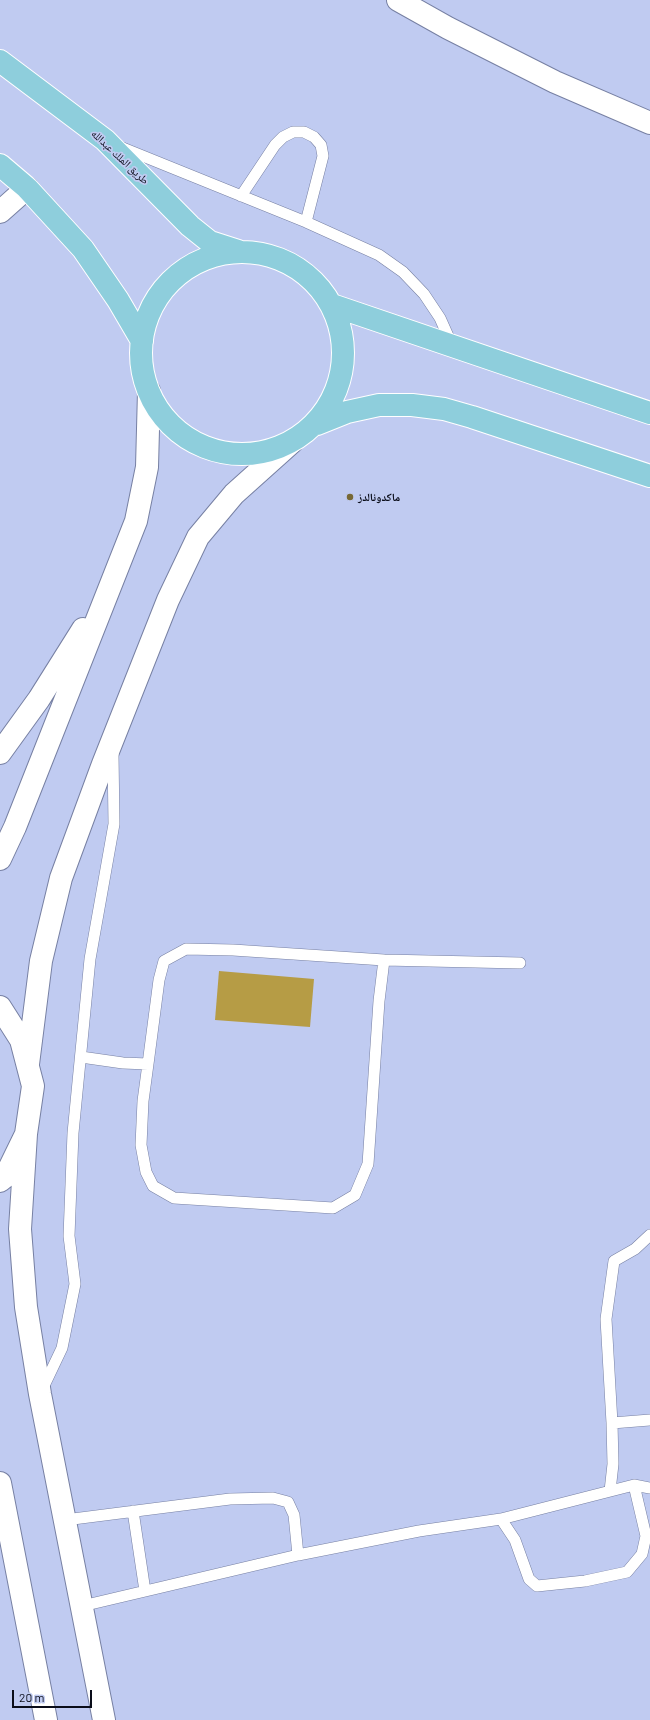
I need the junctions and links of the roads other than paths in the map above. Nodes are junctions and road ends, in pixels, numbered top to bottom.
1 (398, 0) edge
2 (0, 61) edge
3 (650, 123) edge
4 (105, 140) junction
5 (0, 165) edge
6 (26, 188) junction
7 (241, 196) junction
8 (0, 212) edge
9 (306, 222) junction
10 (239, 251) junction
11 (332, 305) junction
12 (142, 341) junction
13 (452, 346) junction
14 (150, 391) junction
15 (650, 412) edge
16 (317, 424) junction
17 (292, 442) junction
18 (650, 476) edge
19 (112, 584) junction
20 (113, 738) junction
21 (0, 753) edge
22 (0, 859) edge
23 (384, 960) junction
24 (520, 963) dead end
25 (0, 1007) edge
26 (81, 1057) junction
27 (28, 1064) junction
28 (148, 1064) junction
29 (26, 1134) junction
30 (0, 1181) edge
31 (650, 1235) edge
32 (40, 1394) junction
33 (650, 1420) edge
34 (612, 1423) junction
35 (0, 1483) edge
36 (634, 1485) junction
37 (650, 1488) edge
38 (610, 1491) junction
39 (133, 1511) junction
40 (501, 1519) junction
41 (65, 1520) junction
42 (298, 1555) junction
43 (0, 1556) edge
44 (145, 1591) junction
45 (82, 1606) junction
46 (35, 1661) junction
47 (46, 1720) edge
48 (104, 1720) edge

1 - 3 street
2 - 4 main road, طريق الملك عبدالله
4 - 7 lane
4 - 10 main road, طريق الملك عبدالله
5 - 6 main road
6 - 8 street
6 - 12 main road
7 - 9 lane
7 - 9 lane
9 - 13 lane
10 - 11 main road
10 - 12 main road
11 - 13 main road
11 - 16 main road
12 - 14 main road
13 - 15 main road
14 - 17 main road
14 - 19 street
16 - 17 main road
16 - 18 main road
17 - 20 street
19 - 21 street
19 - 22 street
20 - 26 lane
20 - 27 street
23 - 24 lane
23 - 28 lane
23 - 28 lane
25 - 27 street
26 - 28 lane
26 - 32 lane
27 - 29 street
29 - 30 street
29 - 32 street
31 - 34 lane
32 - 41 street
33 - 34 lane
34 - 38 lane
35 - 46 street
36 - 37 lane
36 - 38 lane
36 - 40 lane
38 - 40 lane
39 - 41 lane
39 - 42 lane
39 - 44 lane
40 - 42 lane
41 - 45 street
42 - 44 lane
43 - 46 street
44 - 45 lane
45 - 48 street
46 - 47 street

